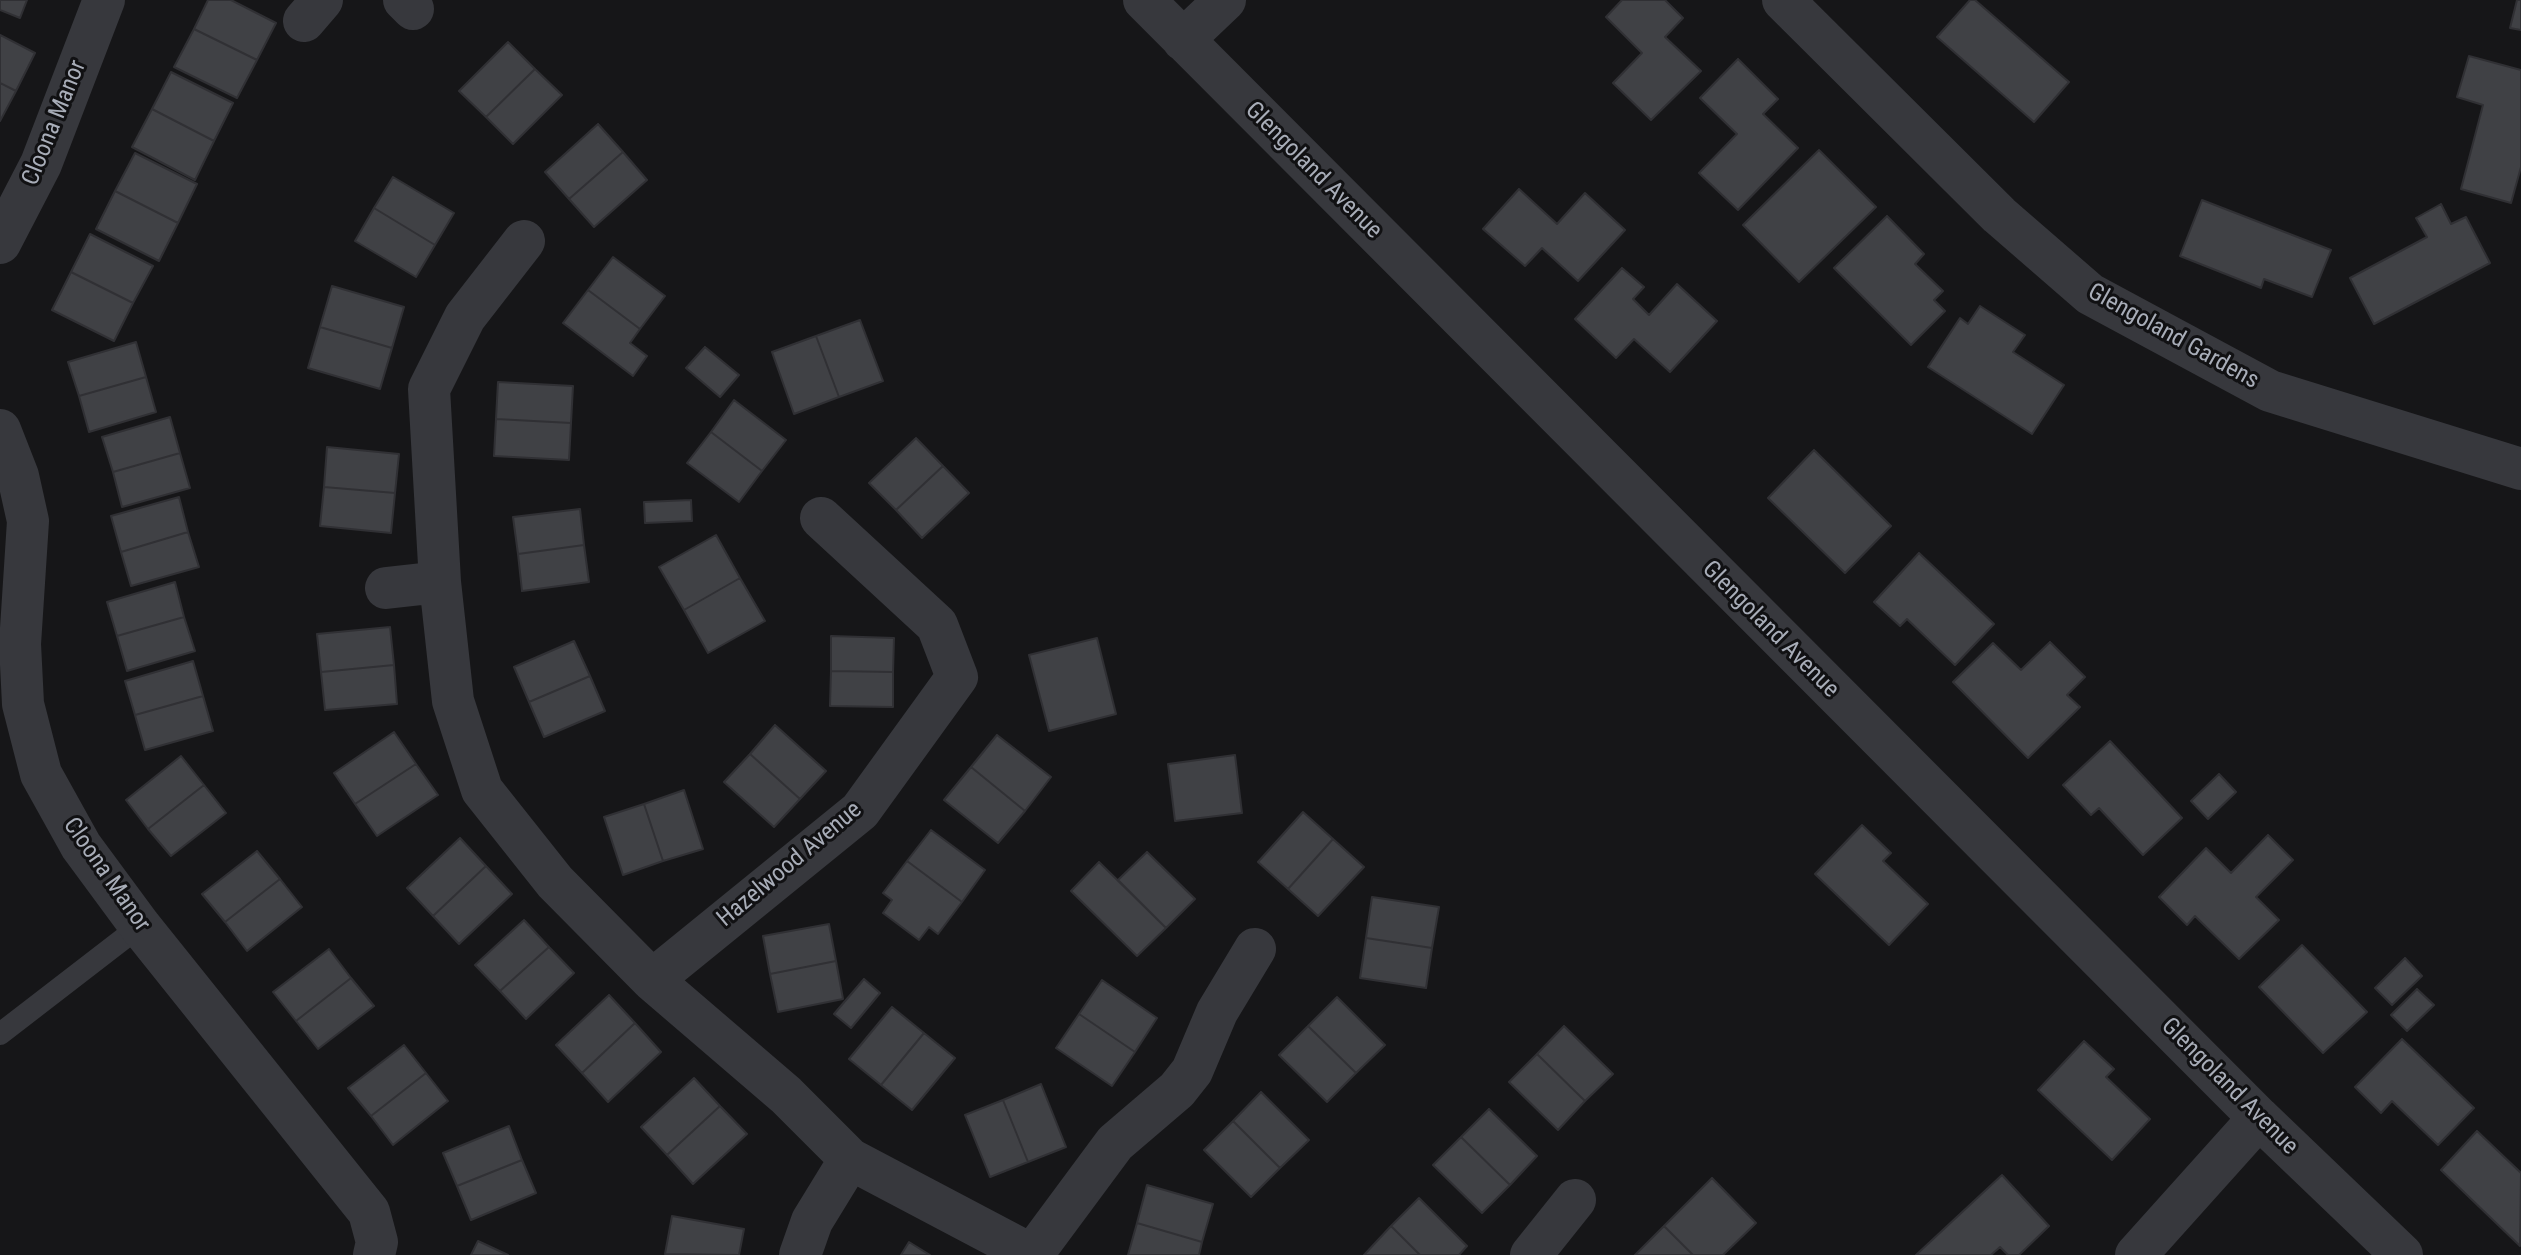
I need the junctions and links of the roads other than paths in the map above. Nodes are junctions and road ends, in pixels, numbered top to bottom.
1 (104, 0) edge
2 (1144, 0) edge
3 (1225, 0) edge
4 (1783, 0) edge
5 (1183, 40) junction
6 (524, 241) dead end
7 (0, 243) edge
8 (0, 430) edge
9 (2521, 469) edge
10 (821, 518) dead end
11 (440, 582) junction
12 (386, 588) dead end
13 (140, 926) junction
14 (1255, 949) dead end
15 (652, 980) junction
16 (0, 1034) edge
17 (2259, 1118) junction
18 (850, 1159) junction
19 (1575, 1200) dead end
20 (374, 1255) edge
21 (800, 1255) edge
22 (1032, 1255) edge
23 (1531, 1255) edge
24 (2136, 1255) edge
25 (2402, 1255) edge

1 - 7 street, Cloona Manor
2 - 5 street, Glengoland Avenue
3 - 5 street
4 - 9 street, Glengoland Gardens
5 - 17 street, Glengoland Avenue
6 - 11 street
8 - 13 street, Cloona Manor
10 - 15 street, Hazelwood Avenue
11 - 12 street
11 - 15 street
13 - 16 lane
13 - 20 street, Cloona Manor
14 - 22 street
15 - 18 street
17 - 24 street
17 - 25 street, Glengoland Avenue
18 - 21 street
18 - 22 street
19 - 23 street

